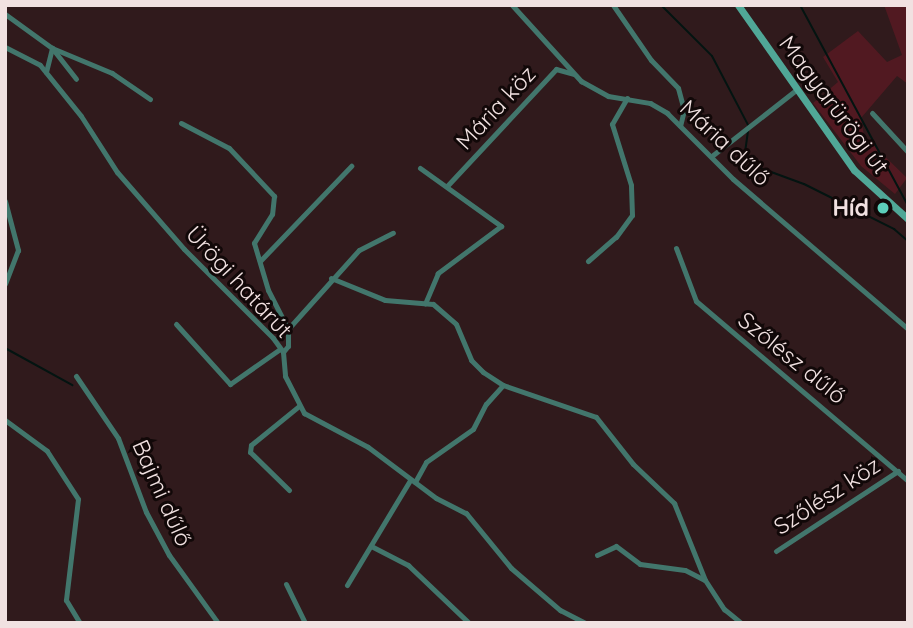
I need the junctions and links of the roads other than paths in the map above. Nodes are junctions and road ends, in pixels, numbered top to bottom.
1 (512, 5) edge
2 (613, 5) edge
3 (738, 5) edge
4 (5, 14) edge
5 (5, 47) edge
6 (52, 48) junction
7 (46, 72) junction
8 (576, 76) junction
9 (76, 79) dead end
10 (796, 90) junction
11 (626, 98) junction
12 (150, 99) dead end
13 (872, 113) dead end
14 (181, 123) dead end
15 (680, 126) junction
16 (908, 152) edge
17 (713, 155) junction
18 (351, 166) dead end
19 (421, 168) dead end
20 (447, 186) junction
21 (5, 201) edge
22 (905, 217) edge
23 (393, 233) dead end
24 (676, 248) dead end
25 (260, 261) junction
26 (588, 261) dead end
27 (331, 278) junction
28 (5, 284) edge
29 (425, 303) junction
30 (176, 324) dead end
31 (288, 329) junction
32 (908, 329) edge
33 (282, 351) junction
34 (76, 376) dead end
35 (503, 385) junction
36 (299, 406) junction
37 (5, 420) edge
38 (898, 471) junction
39 (412, 481) junction
40 (908, 481) edge
41 (289, 490) dead end
42 (371, 546) junction
43 (776, 551) dead end
44 (597, 555) dead end
45 (705, 580) junction
46 (286, 584) dead end
47 (347, 585) dead end
48 (80, 623) edge
49 (218, 623) edge
50 (305, 623) edge
51 (468, 623) edge
52 (586, 623) edge
53 (741, 623) edge

1 - 8 street, Mária dűlő
2 - 15 street
3 - 10 main road, Magyarürögi út
4 - 6 street
5 - 7 street, Ürögi határút
6 - 7 street
6 - 9 street
6 - 12 street
7 - 33 street, Ürögi határút
8 - 11 street, Mária dűlő
8 - 20 street, Mária köz
10 - 17 street
10 - 22 main road, Magyarürögi út
11 - 15 street, Mária dűlő
11 - 26 street
13 - 16 street
14 - 25 street
15 - 17 street, Mária dűlő
17 - 32 street, Mária dűlő
18 - 25 street
19 - 20 street
20 - 29 street
21 - 28 street
23 - 27 street
24 - 38 street, Szőlész dűlő
25 - 31 street
27 - 29 street
27 - 31 street
29 - 35 street
30 - 33 street
31 - 33 street
33 - 36 street, Ürögi határút
34 - 49 street, Bajmi dűlő
35 - 39 street
35 - 45 street
36 - 39 street, Ürögi határút
36 - 41 street
37 - 48 street
38 - 40 street, Szőlész dűlő
38 - 43 street, Szőlész köz
39 - 42 street
39 - 52 street, Ürögi határút
42 - 47 street
42 - 51 street
44 - 45 street
45 - 53 street
46 - 50 street

